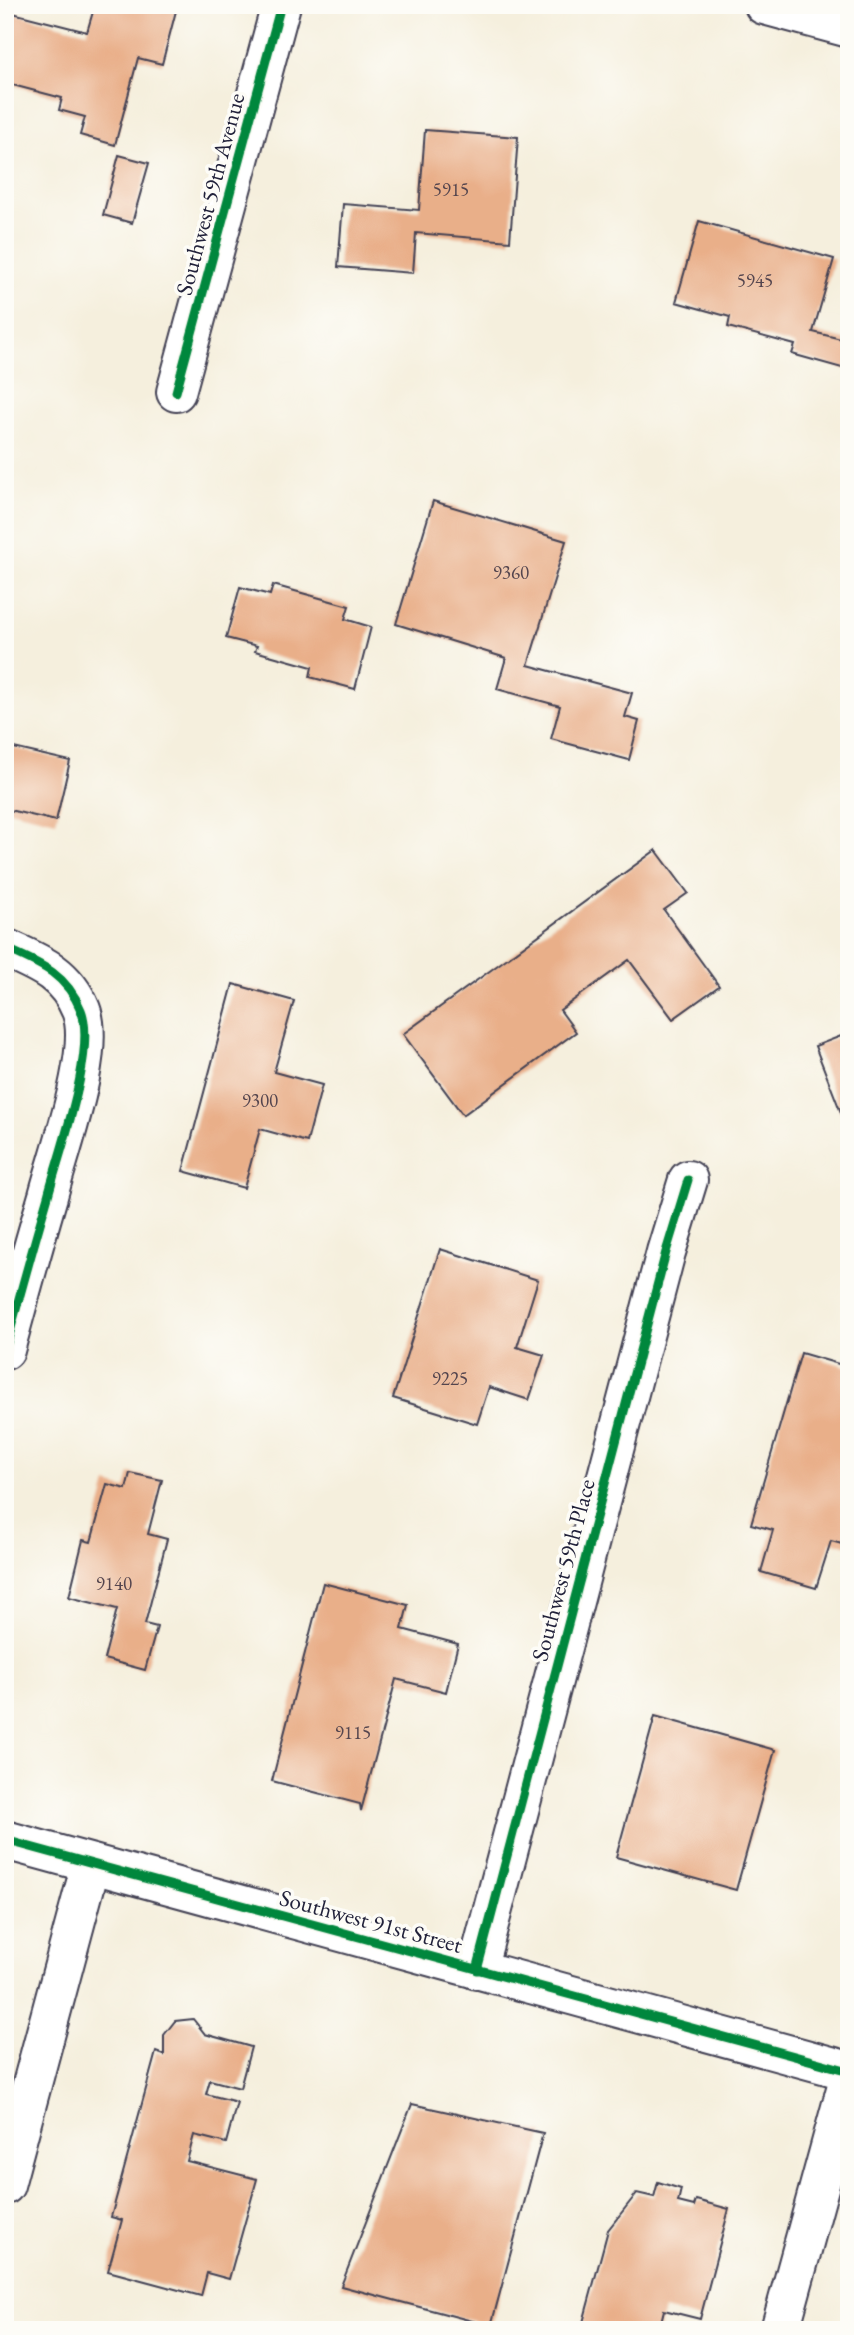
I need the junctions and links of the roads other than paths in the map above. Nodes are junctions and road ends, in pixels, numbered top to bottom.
1 (281, 5) edge
2 (764, 5) edge
3 (849, 28) edge
4 (176, 392) dead end
5 (5, 948) edge
6 (688, 1180) dead end
7 (5, 1350) edge
8 (5, 1840) edge
9 (91, 1864) junction
10 (477, 1970) junction
11 (849, 2071) edge
12 (849, 2078) edge
13 (5, 2185) edge
14 (779, 2330) edge

1 - 4 street, Southwest 59th Avenue
2 - 3 street
5 - 7 street
6 - 10 street, Southwest 59th Place
8 - 9 street, Southwest 91st Street
9 - 10 street, Southwest 91st Street
9 - 13 street
10 - 11 street, Southwest 91st Street
12 - 14 street

